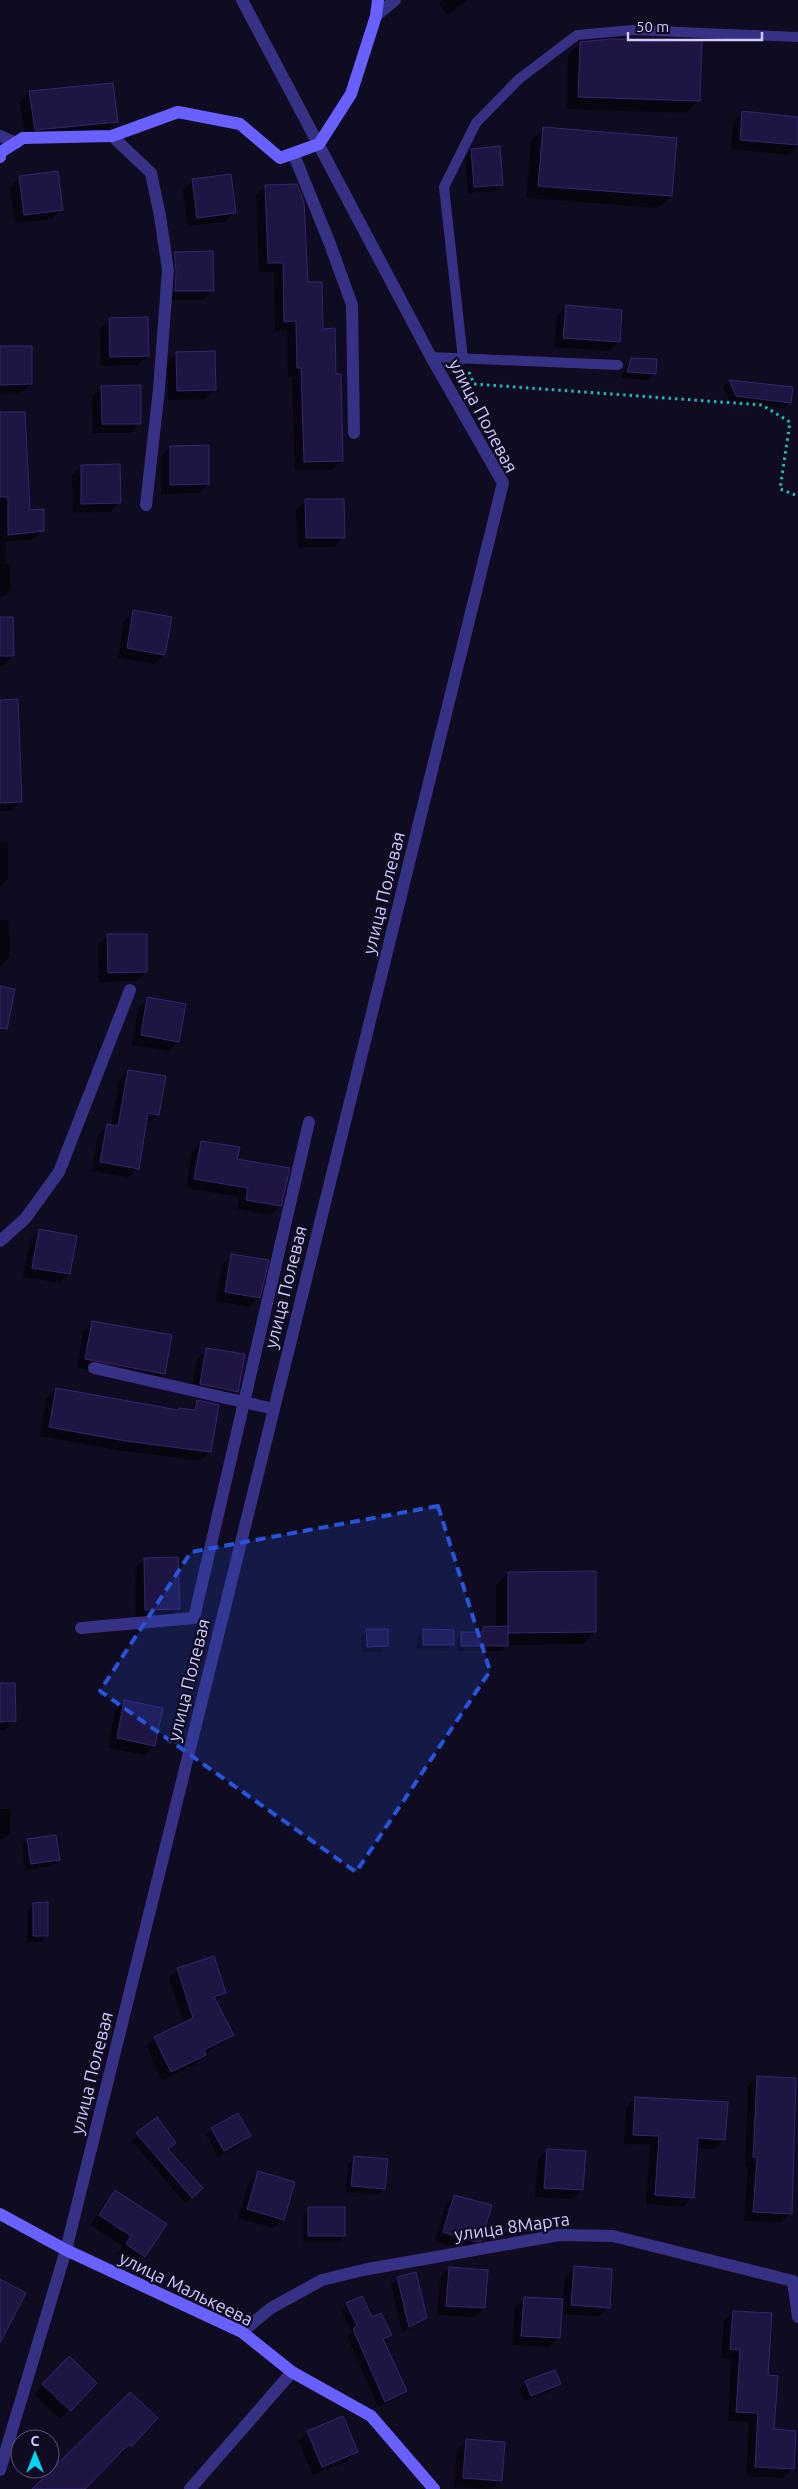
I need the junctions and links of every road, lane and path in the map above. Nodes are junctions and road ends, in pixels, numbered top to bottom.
1 (242, 0) edge
2 (378, 0) edge
3 (394, 0) edge
4 (376, 16) junction
5 (798, 37) edge
6 (0, 136) edge
7 (112, 136) junction
8 (16, 143) junction
9 (319, 144) junction
10 (294, 155) junction
11 (0, 157) edge
12 (431, 357) junction
13 (463, 359) junction
14 (618, 365) dead end
15 (354, 433) dead end
16 (798, 496) edge
17 (146, 505) dead end
18 (130, 990) dead end
19 (309, 1122) dead end
20 (0, 1241) edge
21 (94, 1368) dead end
22 (244, 1403) junction
23 (274, 1410) junction
24 (82, 1628) dead end
25 (0, 2214) edge
26 (66, 2250) junction
27 (795, 2281) edge
28 (798, 2317) edge
29 (242, 2332) junction
30 (292, 2372) junction
31 (0, 2470) edge
32 (190, 2489) edge
33 (434, 2489) edge

1 - 9 street, улица Полевая
2 - 4 street
3 - 4 street
4 - 9 street
5 - 13 lane
6 - 8 street
7 - 8 street
7 - 10 street
7 - 17 street
8 - 11 street
9 - 10 street
9 - 12 street, улица Полевая
10 - 15 street
12 - 13 lane
12 - 23 street, улица Полевая
13 - 14 lane
13 - 16 path
18 - 20 street
19 - 22 street
21 - 22 street
22 - 23 street
22 - 24 street
23 - 26 street, улица Полевая
25 - 26 street, улица Малькеева
26 - 29 street, улица Малькеева
26 - 31 street, улица Полевая
27 - 28 street, улица 8Марта
27 - 29 street, улица 8Марта
29 - 30 street, улица Малькеева
30 - 32 street
30 - 33 street, улица Малькеева

